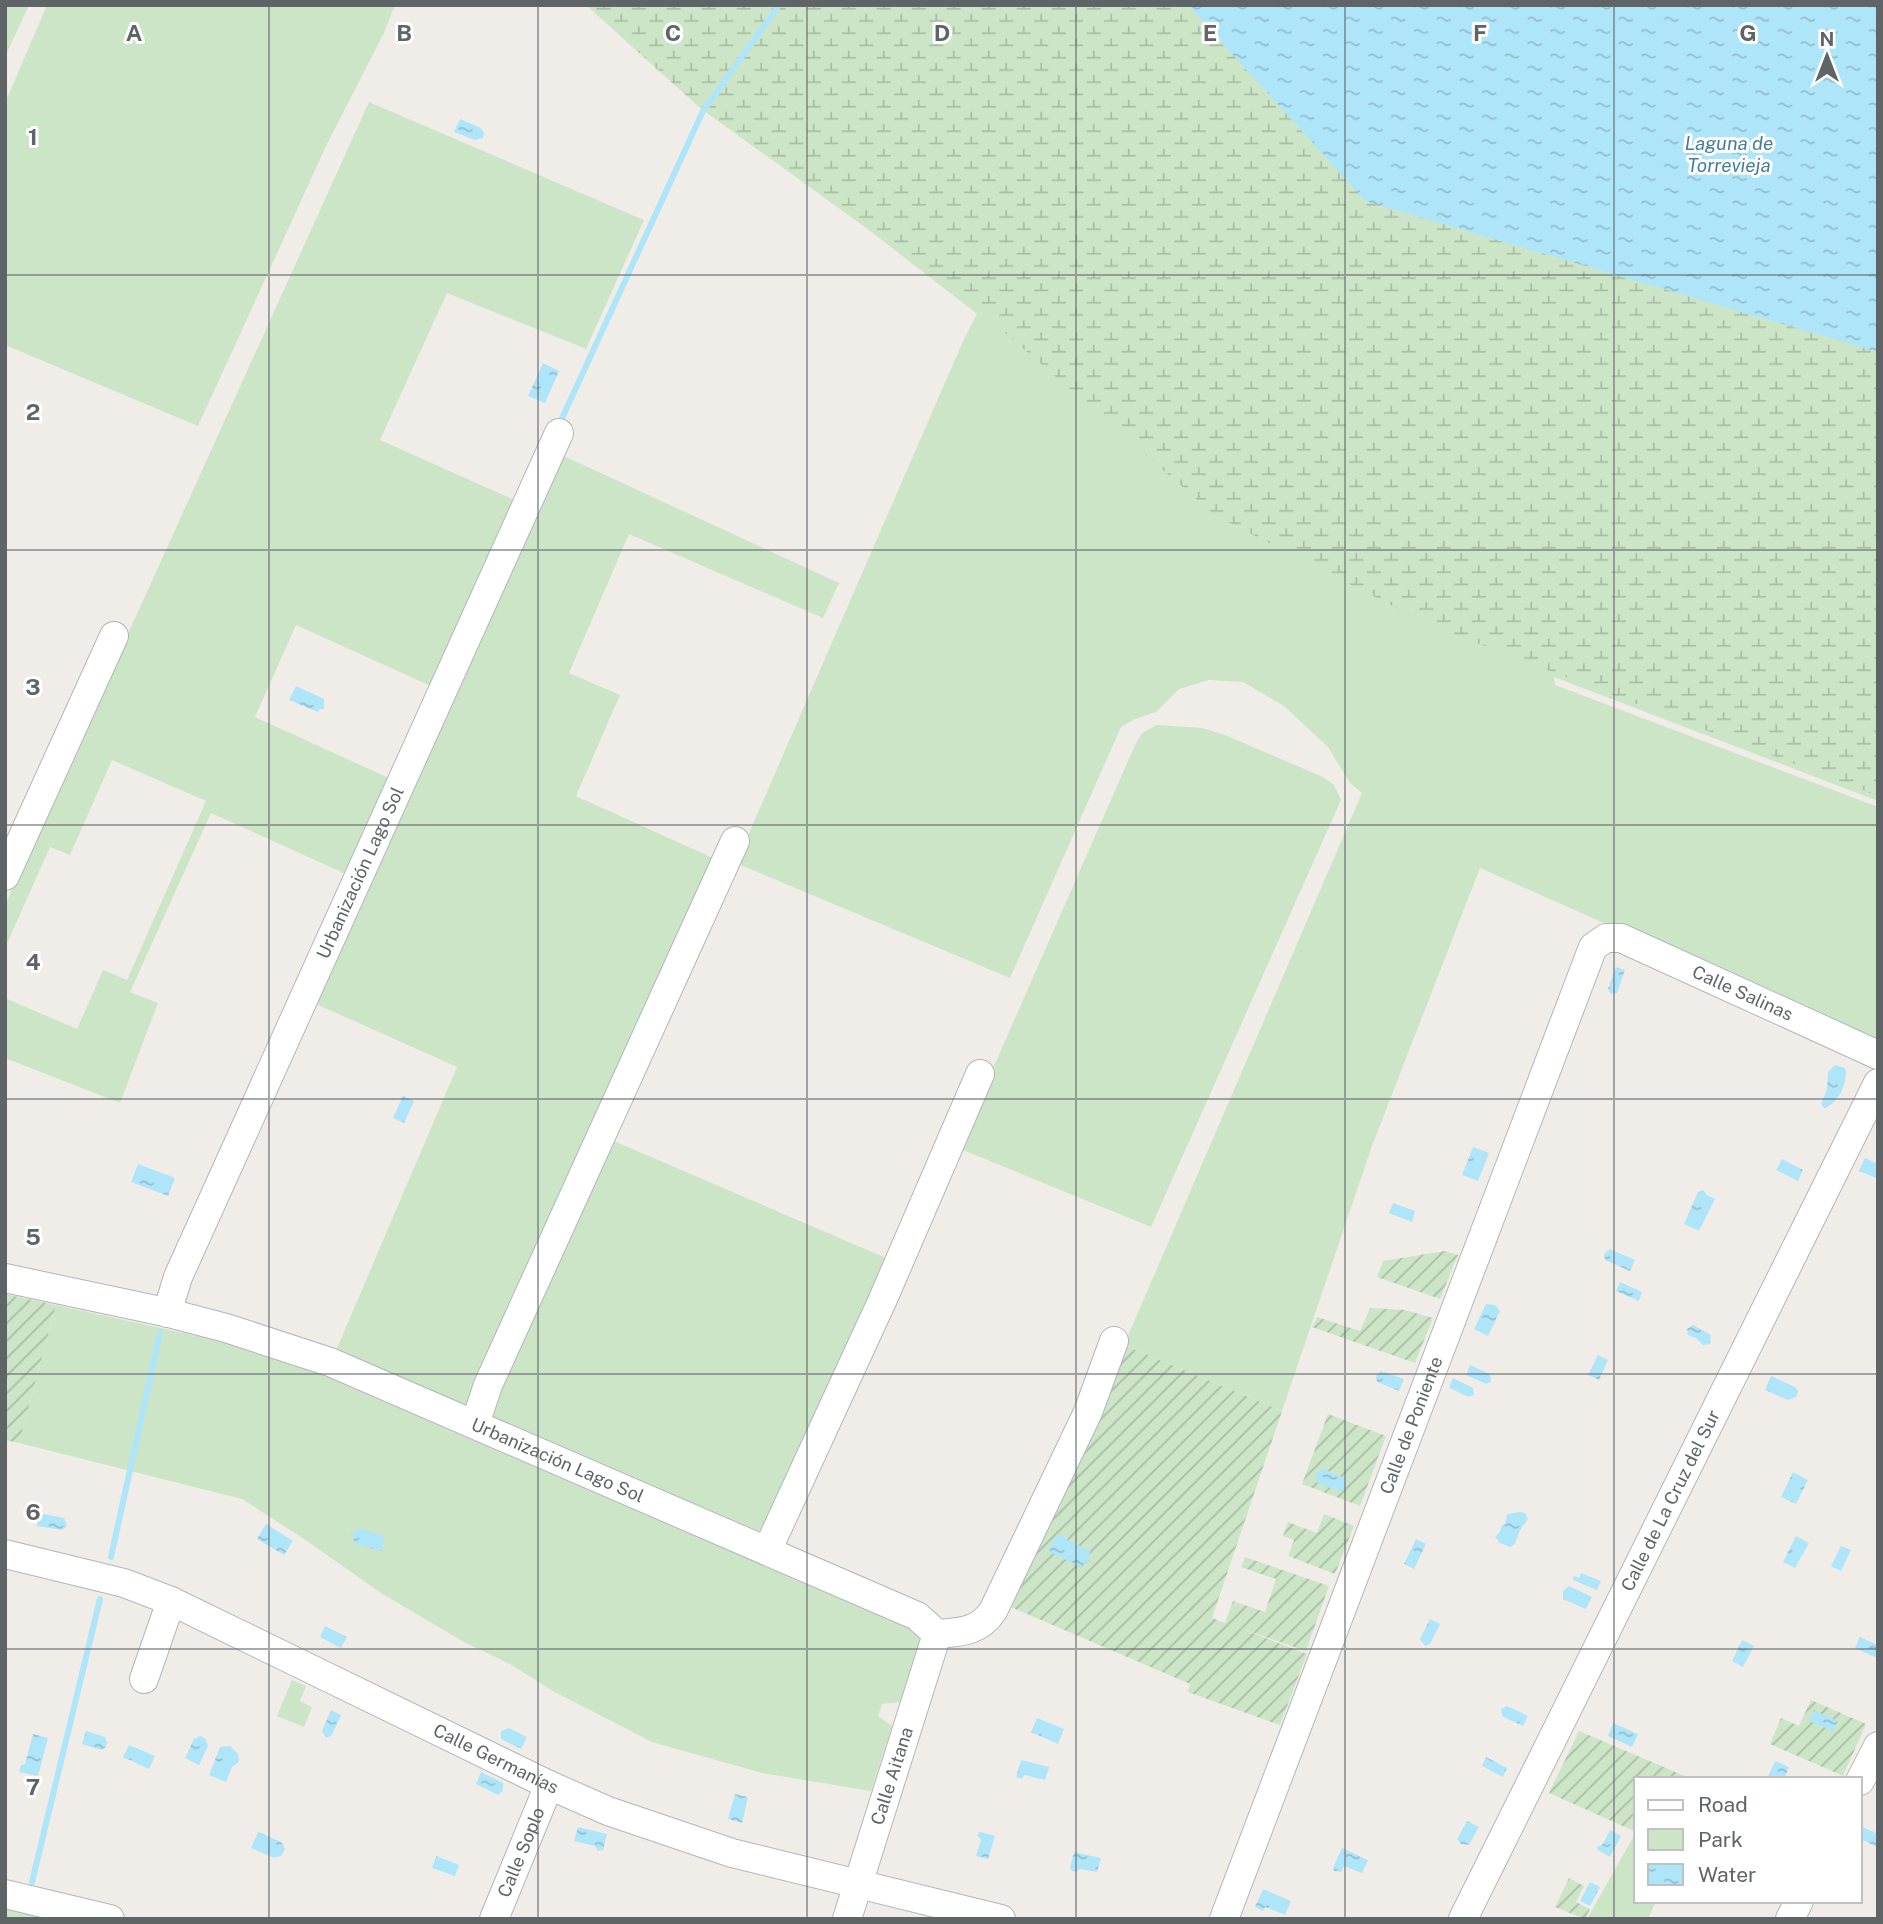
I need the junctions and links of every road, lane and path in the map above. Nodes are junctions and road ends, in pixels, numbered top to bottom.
1 (559, 433) dead end
2 (114, 636) dead end
3 (735, 841) dead end
4 (5, 876) edge
5 (1606, 938) joint
6 (1878, 1055) edge
7 (981, 1074) dead end
8 (1878, 1083) edge
9 (5, 1278) edge
10 (167, 1312) junction
11 (1114, 1341) dead end
12 (475, 1424) junction
13 (767, 1550) junction
14 (5, 1554) edge
15 (171, 1601) junction
16 (937, 1634) junction
17 (144, 1679) dead end
18 (1878, 1746) edge
19 (1862, 1777) edge
20 (548, 1785) junction
21 (858, 1885) junction
22 (5, 1894) edge
23 (1798, 1903) edge
24 (110, 1919) edge
25 (494, 1919) edge
26 (847, 1919) edge
27 (1001, 1919) edge
28 (1224, 1919) edge
29 (1462, 1919) edge
30 (1790, 1919) edge

1 - 10 street, Urbanización Lago Sol
2 - 4 street
3 - 12 street
5 - 6 street, Calle Salinas
5 - 28 street, Calle de Poniente
7 - 13 street
8 - 29 street, Calle de La Cruz del Sur
9 - 10 street, Urbanización Lago Sol
10 - 12 street, Urbanización Lago Sol
11 - 16 street
12 - 13 street, Urbanización Lago Sol
13 - 16 street, Urbanización Lago Sol
14 - 15 street, Calle Germanías
15 - 17 street
15 - 20 street, Calle Germanías
16 - 21 street, Calle Aitana
18 - 19 street
20 - 21 street, Calle Germanías
20 - 25 street, Calle Soplo
21 - 26 street, Calle Aitana
21 - 27 street, Calle Germanías
22 - 24 street
23 - 30 street

